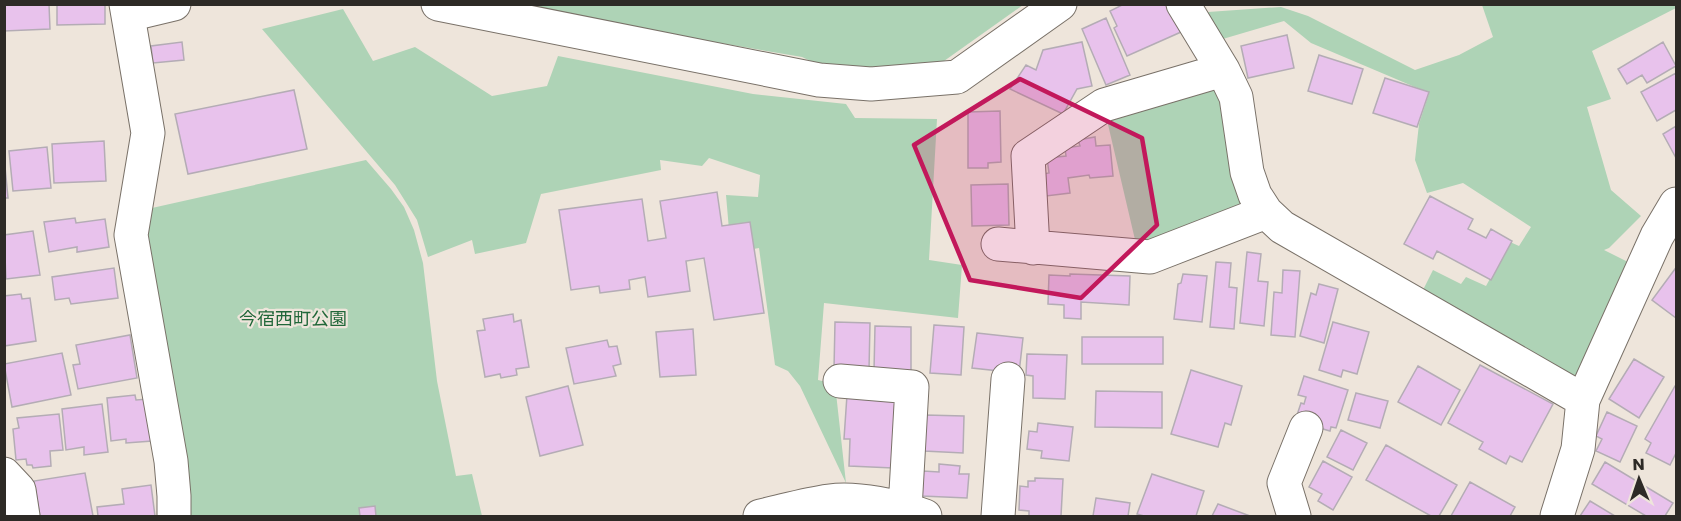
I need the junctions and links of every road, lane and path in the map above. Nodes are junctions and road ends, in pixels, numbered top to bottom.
1 (174, 4) edge
2 (438, 4) edge
3 (1060, 4) edge
4 (1183, 4) edge
5 (127, 10) edge
6 (1223, 70) junction
7 (1677, 204) edge
8 (1266, 212) junction
9 (1667, 243) edge
10 (998, 244) dead end
11 (1033, 248) junction
12 (1008, 379) dead end
13 (840, 381) dead end
14 (1583, 400) junction
15 (1306, 428) dead end
16 (4, 474) edge
17 (856, 509) edge
18 (916, 513) edge
19 (23, 516) edge
20 (174, 516) edge
21 (760, 516) edge
22 (998, 516) edge
23 (1294, 516) edge
24 (1557, 516) edge

1 - 5 street
2 - 3 street
4 - 6 street
5 - 20 street
6 - 8 street
6 - 11 street
7 - 9 street
8 - 11 street
8 - 14 street
9 - 14 street
10 - 11 street
12 - 22 street
13 - 18 street
14 - 24 street
15 - 23 street
16 - 19 street
17 - 18 street
17 - 21 street

